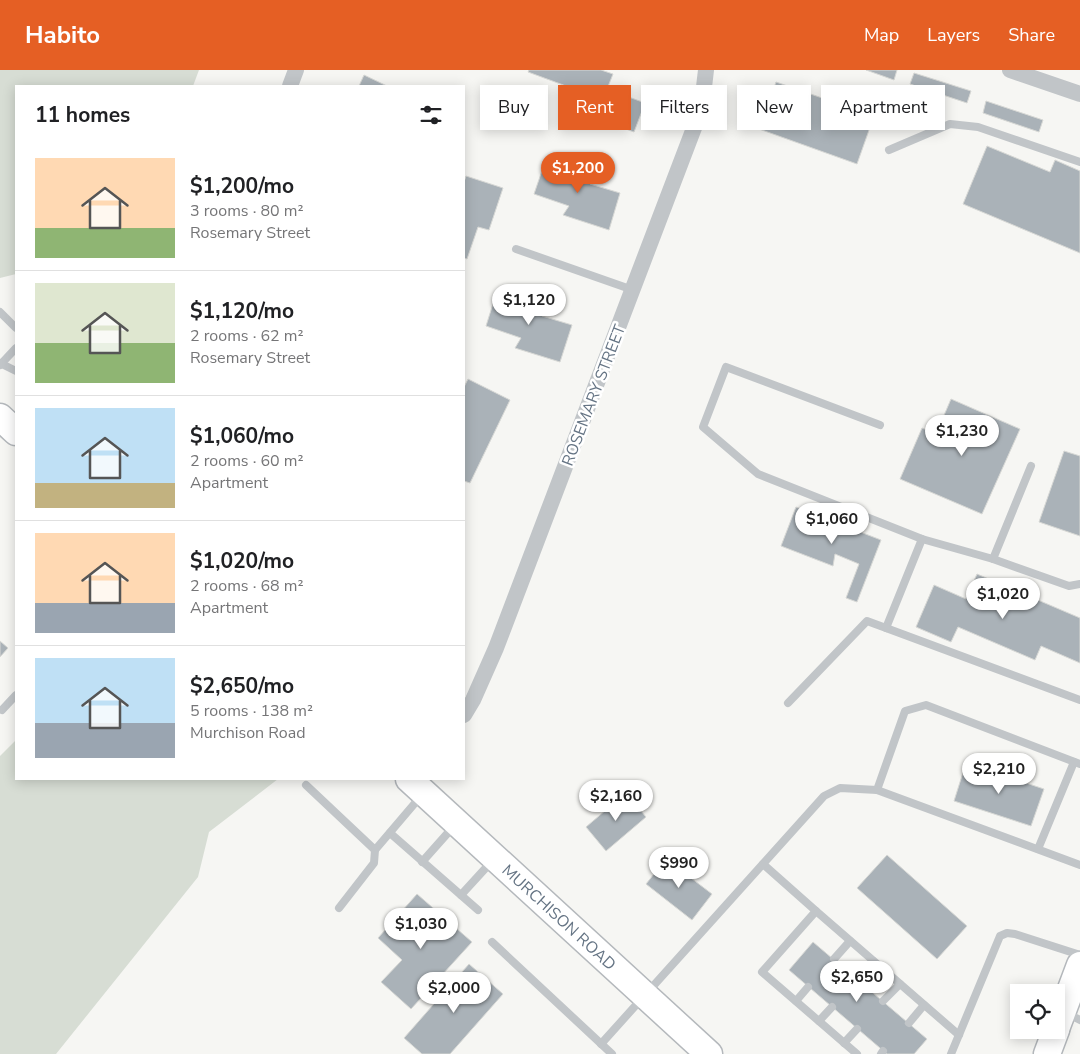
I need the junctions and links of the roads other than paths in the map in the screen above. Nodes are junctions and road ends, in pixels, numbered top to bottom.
1 (296, 70) edge
2 (706, 70) edge
3 (1010, 70) edge
4 (290, 85) edge
5 (1080, 94) edge
6 (889, 150) dead end
7 (1080, 162) edge
8 (516, 249) dead end
9 (633, 290) junction
10 (0, 312) edge
11 (15, 327) edge
12 (15, 349) edge
13 (0, 364) edge
14 (15, 370) edge
15 (0, 417) edge
16 (880, 425) dead end
17 (15, 431) edge
18 (1031, 466) dead end
19 (922, 539) junction
20 (993, 559) junction
21 (1080, 584) edge
22 (886, 628) junction
23 (15, 697) edge
24 (1080, 700) edge
25 (788, 702) dead end
26 (2, 710) dead end
27 (465, 713) edge
28 (1077, 763) edge
29 (415, 783) edge
30 (306, 785) dead end
31 (877, 790) junction
32 (457, 822) junction
33 (390, 833) junction
34 (1038, 849) junction
35 (375, 850) junction
36 (495, 857) junction
37 (422, 862) junction
38 (763, 864) junction
39 (1080, 865) edge
40 (461, 895) junction
41 (339, 908) dead end
42 (478, 910) dead end
43 (816, 912) junction
44 (850, 941) junction
45 (492, 942) dead end
46 (1080, 955) edge
47 (834, 959) dead end
48 (873, 961) junction
49 (1080, 964) edge
50 (857, 978) dead end
51 (900, 984) junction
52 (808, 987) dead end
53 (645, 995) junction
54 (796, 1001) junction
55 (884, 1001) dead end
56 (924, 1005) junction
57 (832, 1007) dead end
58 (1065, 1019) edge
59 (819, 1021) junction
60 (909, 1023) dead end
61 (858, 1029) dead end
62 (959, 1035) junction
63 (1055, 1039) edge
64 (844, 1043) junction
65 (601, 1044) junction
66 (612, 1054) edge
67 (709, 1054) edge
68 (857, 1054) edge
69 (951, 1054) edge
70 (1047, 1054) edge

1 - 4 street
2 - 9 street, ROSEMARY STREET
3 - 5 street
6 - 7 lane
8 - 9 lane
9 - 27 street, ROSEMARY STREET
10 - 11 lane
12 - 13 lane
13 - 14 lane
15 - 17 main road
16 - 19 lane
18 - 20 lane
19 - 20 lane
19 - 22 lane
20 - 21 lane
22 - 24 lane
22 - 25 lane
23 - 26 lane
28 - 31 lane
28 - 34 lane
29 - 32 main road, MURCHISON ROAD
29 - 33 lane
30 - 35 lane
31 - 34 lane
31 - 38 lane
32 - 36 main road, MURCHISON ROAD
32 - 37 lane
33 - 35 lane
33 - 37 lane
34 - 39 lane
35 - 41 lane
36 - 40 lane
36 - 53 main road, MURCHISON ROAD
37 - 40 lane
38 - 43 lane
38 - 53 lane
40 - 42 lane
43 - 44 lane
43 - 54 lane
44 - 47 lane
44 - 48 lane
45 - 65 lane
46 - 62 lane
48 - 50 lane
48 - 51 lane
49 - 58 main road
51 - 55 lane
51 - 56 lane
52 - 54 lane
53 - 65 lane
53 - 67 main road, MURCHISON ROAD
54 - 59 lane
56 - 60 lane
56 - 62 lane
57 - 59 lane
59 - 64 lane
61 - 64 lane
62 - 69 lane
63 - 70 main road
64 - 68 lane
65 - 66 lane

